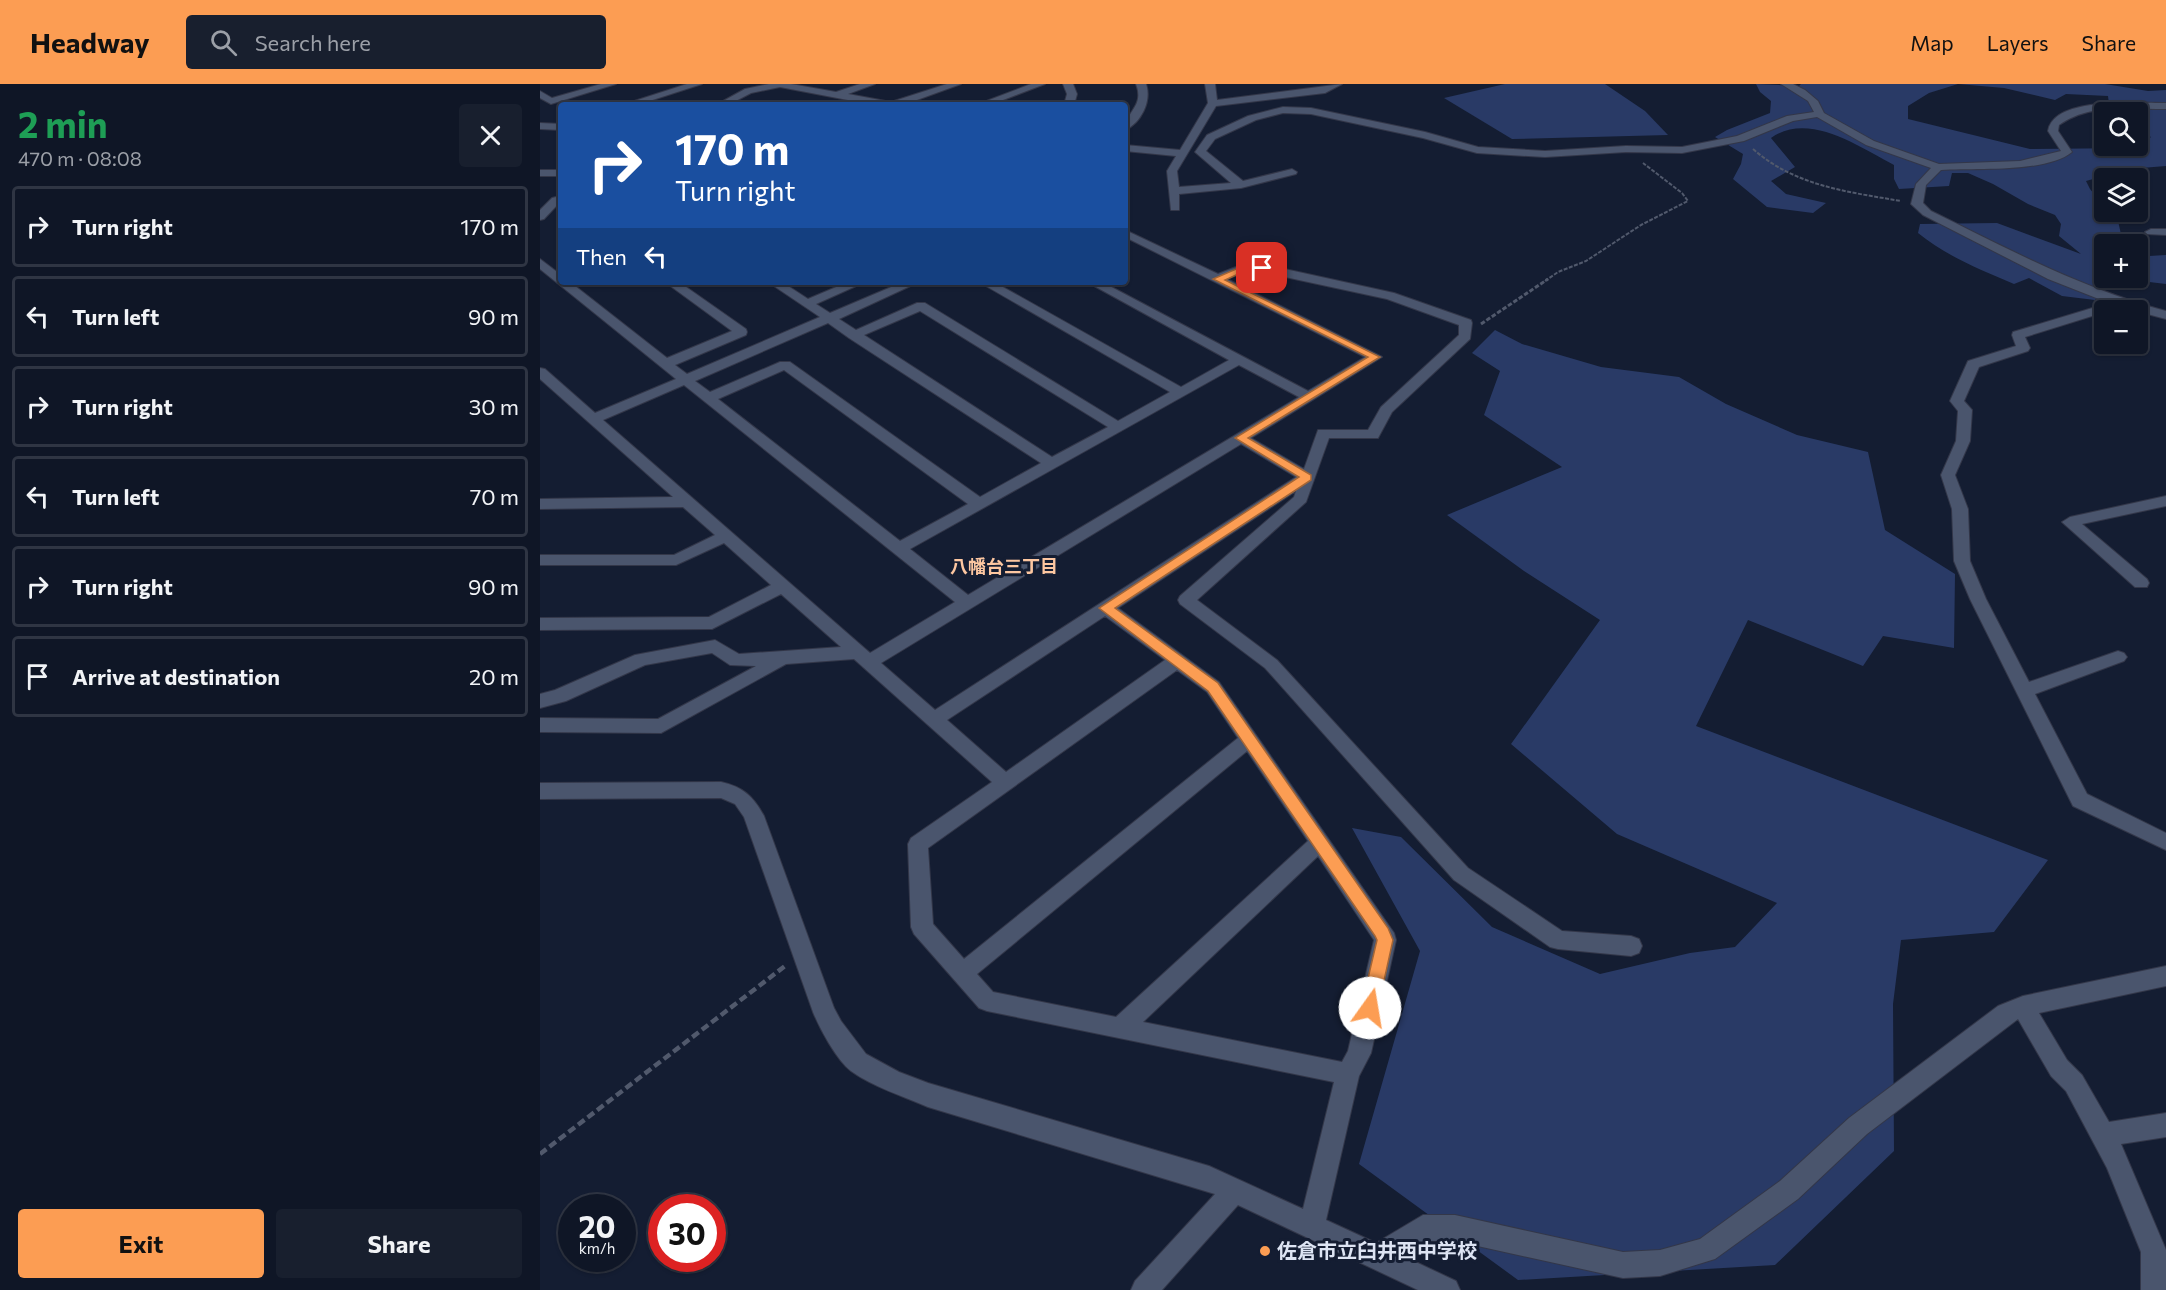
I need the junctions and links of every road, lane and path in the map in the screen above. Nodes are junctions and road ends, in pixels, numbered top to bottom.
1 (610, 84) edge
2 (697, 84) edge
3 (782, 84) edge
4 (870, 84) edge
5 (956, 84) edge
6 (1040, 84) edge
7 (1068, 84) edge
8 (1142, 84) edge
9 (1210, 84) edge
10 (1277, 84) edge
11 (1338, 84) edge
12 (1786, 84) edge
13 (540, 94) edge
14 (837, 95) junction
15 (1285, 95) junction
16 (637, 102) edge
17 (727, 102) edge
18 (876, 102) edge
19 (901, 102) edge
20 (989, 102) edge
21 (1070, 102) edge
22 (1213, 103) junction
23 (2166, 105) edge
24 (1819, 114) junction
25 (1128, 123) edge
26 (540, 126) edge
27 (558, 126) edge
28 (1740, 139) junction
29 (1128, 148) edge
30 (1666, 150) junction
31 (1182, 153) junction
32 (1938, 167) junction
33 (540, 172) edge
34 (558, 172) edge
35 (1292, 172) dead end
36 (1241, 185) junction
37 (1175, 191) junction
38 (540, 200) edge
39 (558, 200) edge
40 (558, 201) edge
41 (1917, 204) junction
42 (1175, 208) dead end
43 (540, 217) edge
44 (2151, 232) dead end
45 (2166, 232) edge
46 (1128, 234) edge
47 (540, 263) edge
48 (554, 278) edge
49 (1217, 279) junction
50 (563, 285) edge
51 (675, 285) edge
52 (778, 285) edge
53 (852, 285) edge
54 (906, 285) edge
55 (990, 285) edge
56 (1099, 285) edge
57 (2113, 300) edge
58 (806, 304) junction
59 (2148, 310) edge
60 (2094, 311) edge
61 (2166, 315) edge
62 (828, 319) junction
63 (1466, 323) junction
64 (854, 335) junction
65 (1239, 360) junction
66 (665, 364) junction
67 (540, 372) edge
68 (686, 380) junction
69 (1180, 392) junction
70 (1309, 397) junction
71 (709, 398) junction
72 (594, 419) junction
73 (1118, 427) junction
74 (1240, 438) junction
75 (1052, 464) junction
76 (1306, 477) junction
77 (2166, 501) edge
78 (688, 502) junction
79 (540, 504) edge
80 (979, 504) junction
81 (727, 536) junction
82 (898, 549) junction
83 (540, 560) edge
84 (2141, 583) dead end
85 (783, 586) junction
86 (967, 603) junction
87 (1106, 608) junction
88 (540, 624) edge
89 (864, 657) junction
90 (2118, 657) dead end
91 (785, 658) junction
92 (1178, 660) junction
93 (2025, 691) junction
94 (540, 701) edge
95 (934, 719) junction
96 (540, 725) edge
97 (1249, 739) junction
98 (1005, 782) junction
99 (540, 791) edge
100 (1320, 842) junction
101 (2166, 842) edge
102 (1631, 946) dead end
103 (803, 952) junction
104 (962, 973) junction
105 (2166, 976) edge
106 (2024, 1006) junction
107 (1120, 1028) junction
108 (1348, 1074) junction
109 (2166, 1125) edge
110 (2104, 1135) junction
111 (540, 1154) edge
112 (1235, 1190) junction
113 (1312, 1227) junction
114 (1378, 1257) junction
115 (1144, 1290) edge
116 (1447, 1290) edge
117 (2154, 1290) edge

1 - 13 street
2 - 16 street
3 - 14 street
3 - 17 street
4 - 14 street
5 - 19 street
6 - 20 street
7 - 21 street
8 - 25 street
9 - 22 street
10 - 15 street
11 - 15 street
12 - 24 street
14 - 18 street
15 - 22 street
22 - 31 street
23 - 32 street
24 - 28 street
24 - 32 street
26 - 27 street
28 - 30 street
28 - 41 path
29 - 31 street
30 - 36 street
30 - 63 path
31 - 37 street
32 - 41 street
33 - 34 street
35 - 36 street
36 - 37 street
37 - 42 street
38 - 39 street
40 - 43 street
41 - 57 street
44 - 45 street
46 - 49 street
47 - 48 street
49 - 63 street
49 - 70 street
50 - 66 street
51 - 66 street
52 - 58 street
53 - 58 street
54 - 62 street
55 - 69 street
56 - 65 street
58 - 62 street
59 - 61 street
60 - 93 street
62 - 64 street
62 - 68 street
63 - 76 street
64 - 73 street
64 - 75 street
65 - 69 street
65 - 70 street
66 - 68 street
67 - 72 street
68 - 71 street
68 - 72 street
69 - 73 street
70 - 74 street
71 - 80 street
71 - 82 street
72 - 78 street
73 - 75 street
74 - 76 street
74 - 86 street
75 - 80 street
76 - 87 street
76 - 102 street
77 - 84 street
78 - 79 street
78 - 81 street
80 - 82 street
81 - 83 street
81 - 85 street
82 - 86 street
85 - 88 street
85 - 89 street
86 - 89 street
87 - 92 street
87 - 95 street
89 - 91 street
89 - 95 street
90 - 93 street
91 - 94 street
91 - 96 street
92 - 97 street
92 - 98 street
93 - 101 street
95 - 98 street
97 - 100 street
97 - 104 street
98 - 104 street
99 - 103 street
100 - 107 street
100 - 108 street
103 - 111 path
103 - 112 street
104 - 107 street
105 - 106 street
106 - 110 street
106 - 114 street
107 - 108 street
108 - 113 street
109 - 110 street
110 - 117 street
112 - 113 street
112 - 115 street
113 - 114 street
114 - 116 street

